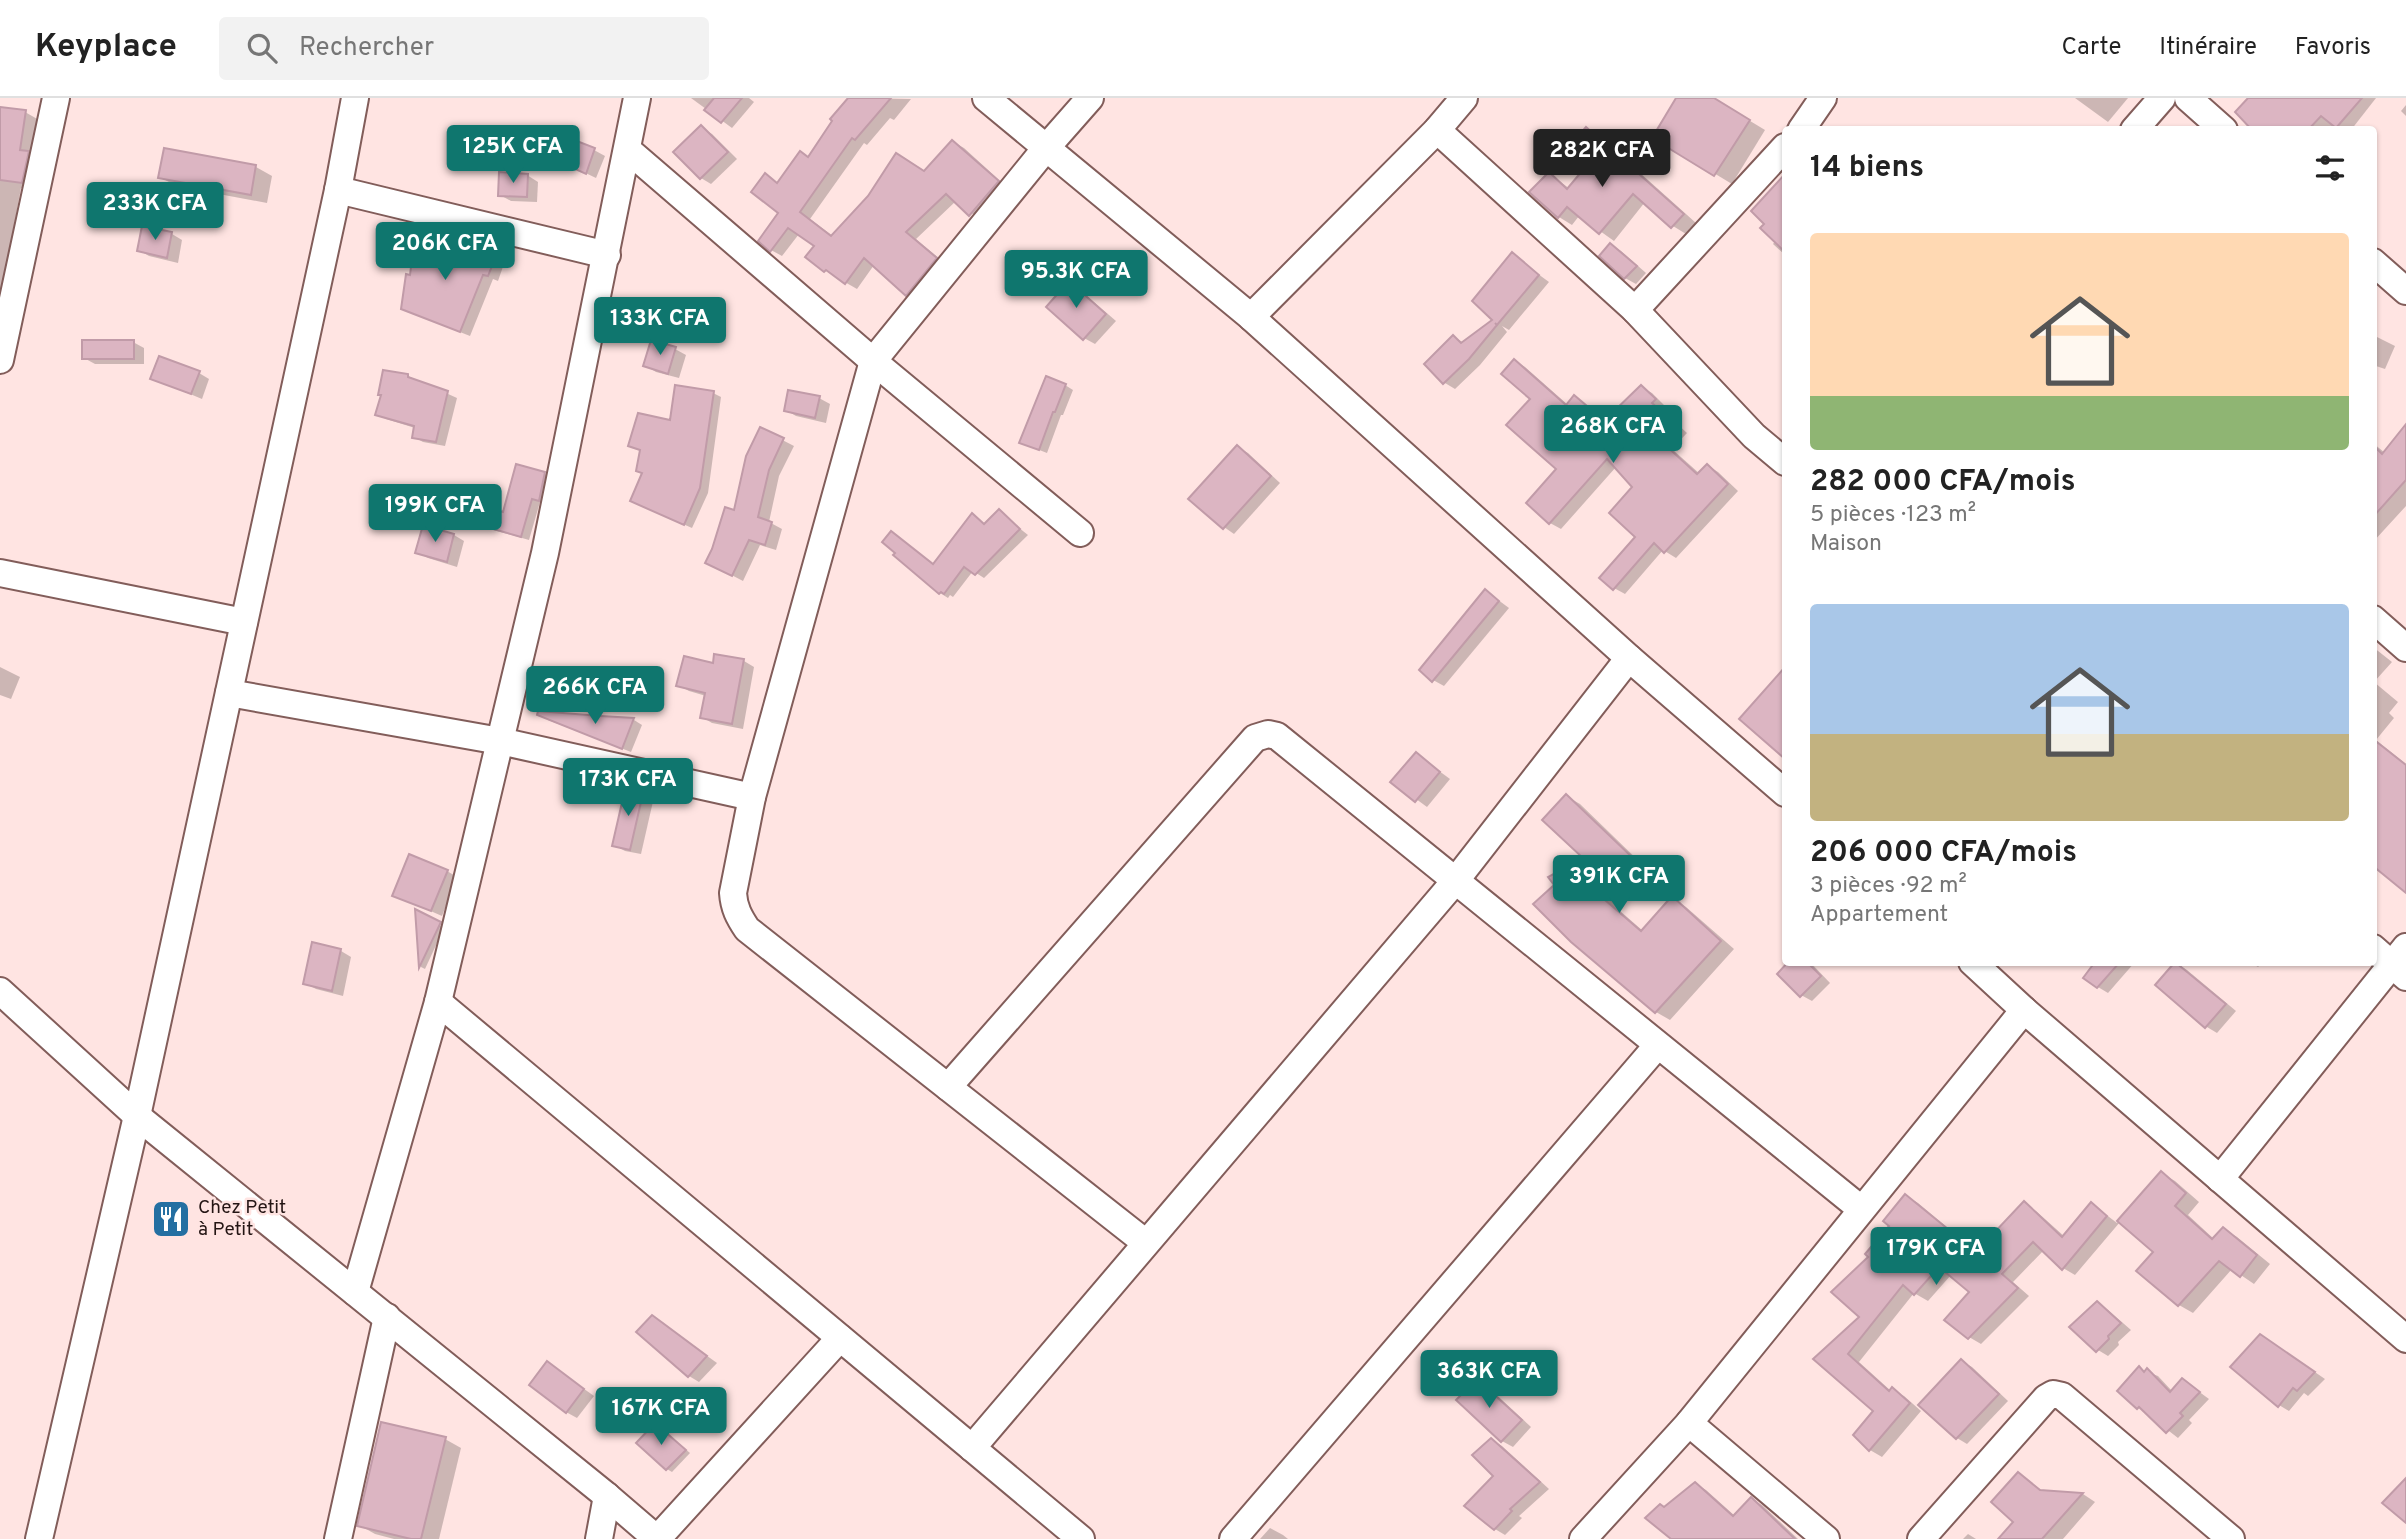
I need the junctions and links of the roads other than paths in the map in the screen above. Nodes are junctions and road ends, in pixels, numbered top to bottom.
1 (55, 98) edge
2 (355, 98) edge
3 (637, 98) edge
4 (986, 98) edge
5 (1090, 98) edge
6 (1464, 98) edge
7 (1823, 98) edge
8 (2162, 98) edge
9 (2188, 98) edge
10 (1804, 126) edge
11 (2138, 126) edge
12 (2220, 126) edge
13 (1437, 130) junction
14 (1046, 148) junction
15 (628, 150) junction
16 (1782, 150) edge
17 (338, 190) junction
18 (607, 255) junction
19 (2377, 266) edge
20 (2406, 291) edge
21 (1635, 310) junction
22 (1251, 317) junction
23 (0, 360) edge
24 (873, 360) junction
25 (1782, 460) edge
26 (1080, 533) dead end
27 (0, 573) edge
28 (244, 622) junction
29 (2377, 623) edge
30 (2406, 648) edge
31 (1629, 658) junction
32 (229, 693) junction
33 (500, 741) junction
34 (1782, 790) edge
35 (752, 797) junction
36 (1456, 880) junction
37 (2394, 959) edge
38 (1976, 966) edge
39 (0, 991) edge
40 (438, 1002) junction
41 (2024, 1010) junction
42 (1657, 1046) junction
43 (948, 1087) junction
44 (138, 1116) junction
45 (2220, 1179) junction
46 (1861, 1209) junction
47 (1146, 1243) junction
48 (355, 1292) junction
49 (387, 1317) junction
50 (840, 1338) junction
51 (2406, 1339) edge
52 (1689, 1423) junction
53 (972, 1448) junction
54 (607, 1496) junction
55 (39, 1539) edge
56 (338, 1539) edge
57 (599, 1539) edge
58 (657, 1539) edge
59 (1081, 1539) edge
60 (1233, 1539) edge
61 (1583, 1539) edge
62 (1826, 1539) edge
63 (1921, 1539) edge
64 (2231, 1539) edge

1 - 23 street
2 - 17 street
3 - 15 street
4 - 14 street
5 - 14 street
6 - 13 street
7 - 10 street
8 - 11 street
9 - 12 street
13 - 21 street
13 - 22 street
14 - 22 street
14 - 24 street
15 - 18 street
15 - 24 street
16 - 21 street
17 - 18 street
17 - 28 street
18 - 33 street
19 - 20 street
21 - 25 street
22 - 31 street
24 - 26 street
24 - 35 street
27 - 28 street
28 - 32 street
29 - 30 street
31 - 34 street
31 - 36 street
32 - 33 street
32 - 44 street
33 - 35 street
33 - 40 street
35 - 43 street
36 - 42 street
36 - 43 street
36 - 47 street
37 - 45 street
38 - 41 street
39 - 44 street
40 - 48 street
40 - 50 street
41 - 45 street
41 - 46 street
42 - 46 street
42 - 60 street
43 - 47 street
44 - 48 street
44 - 55 street
45 - 51 street
46 - 52 street
47 - 53 street
48 - 49 street
49 - 54 street
49 - 56 street
50 - 53 street
50 - 58 street
52 - 61 street
52 - 62 street
53 - 59 street
54 - 57 street
54 - 58 street
63 - 64 street

